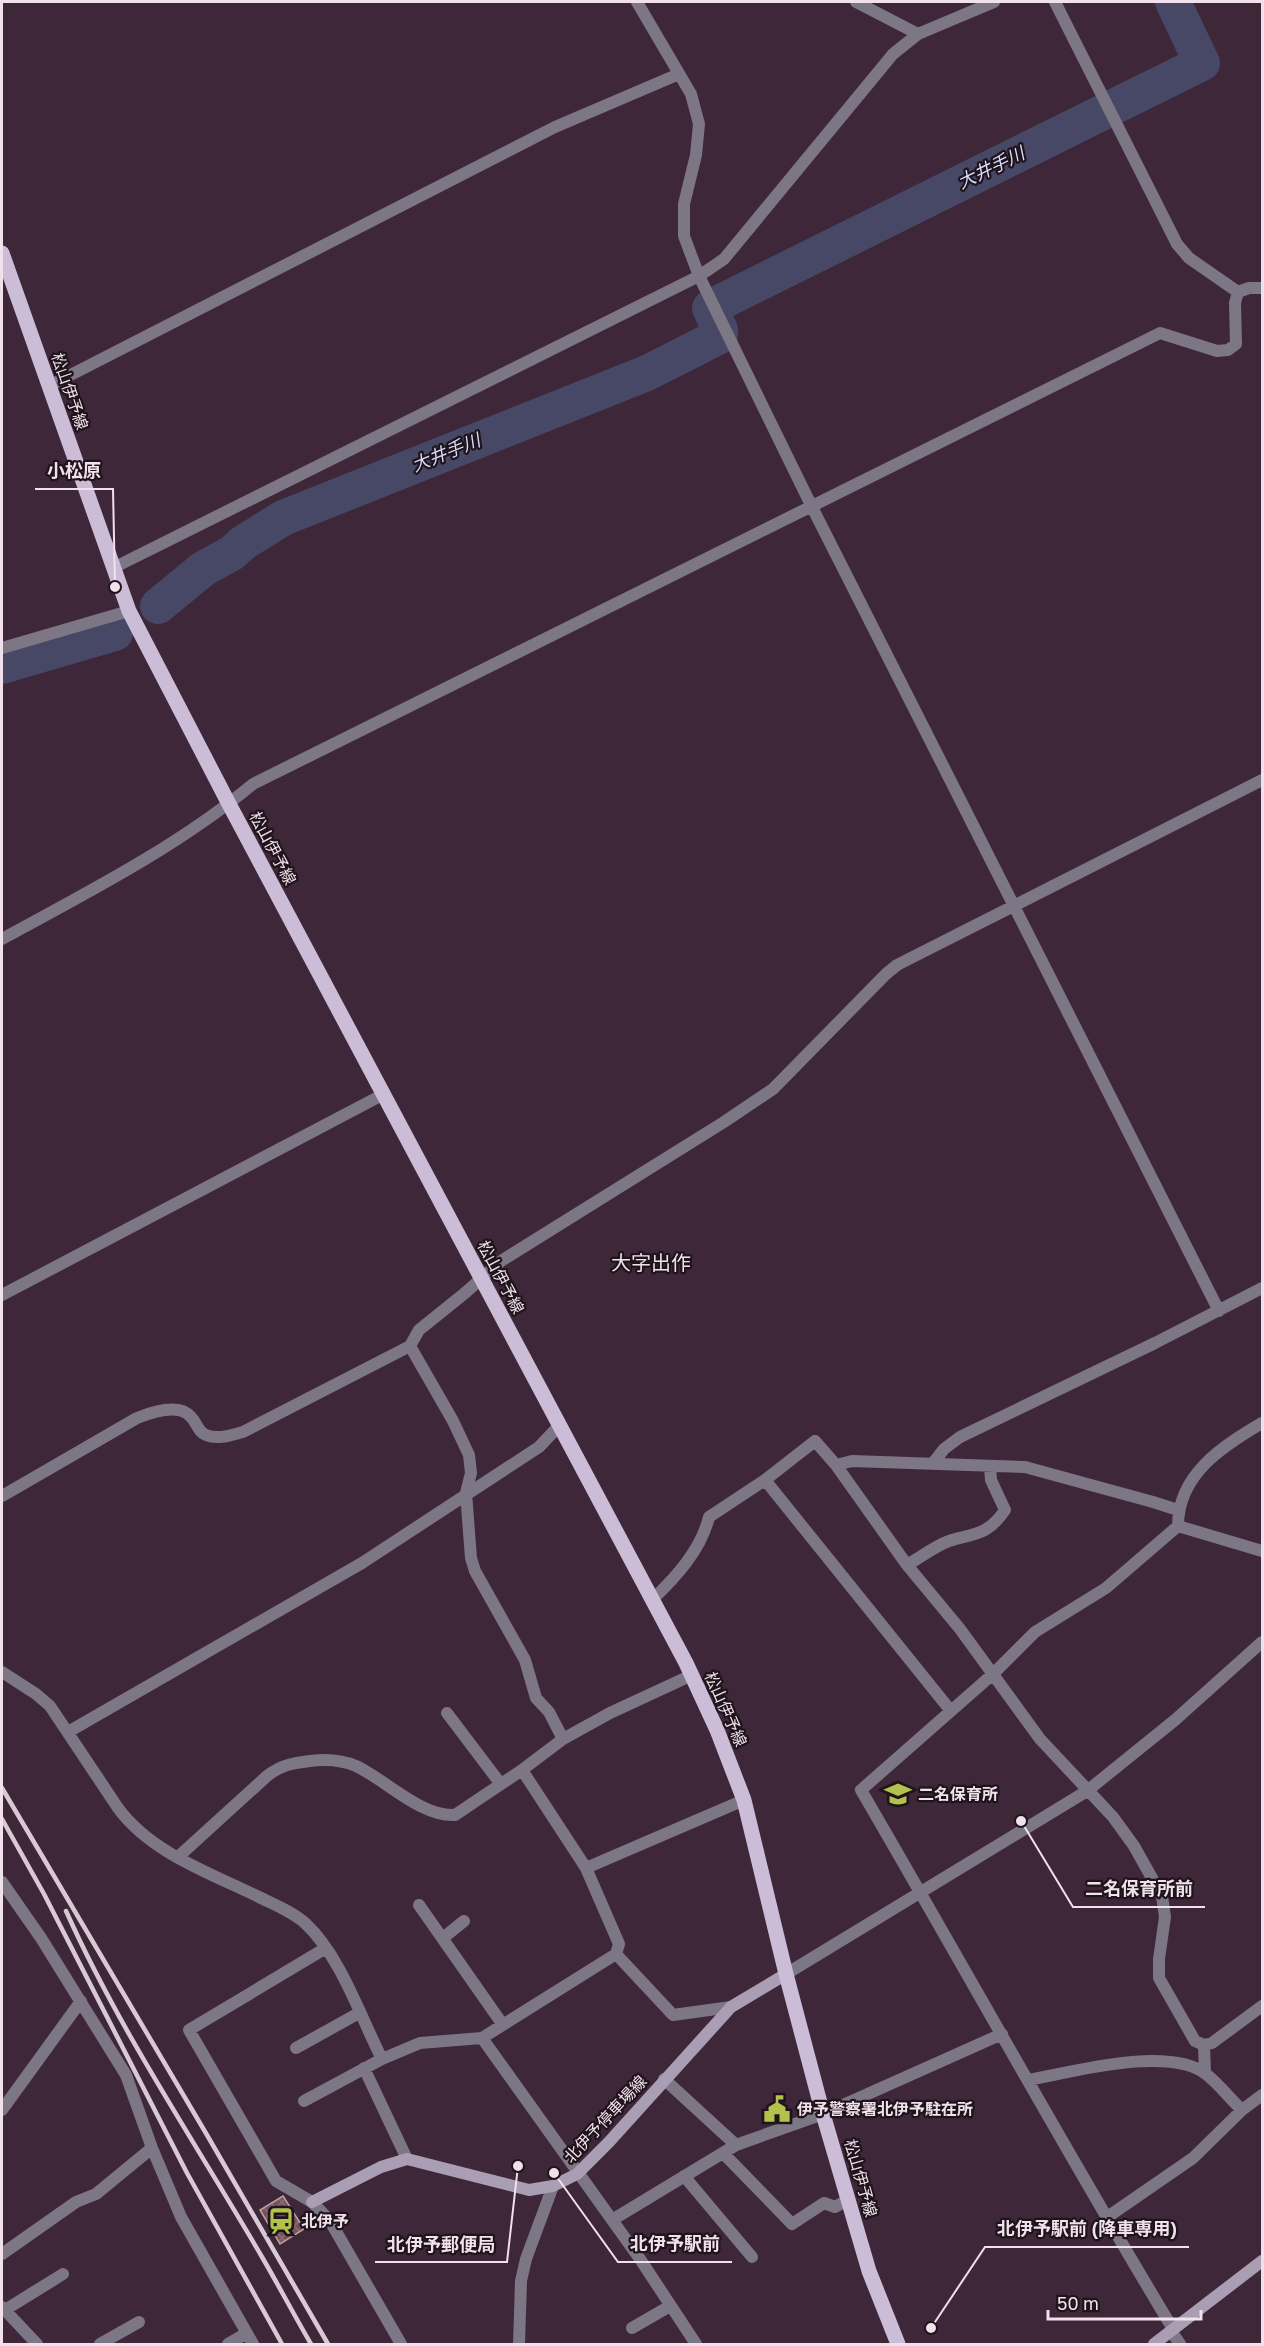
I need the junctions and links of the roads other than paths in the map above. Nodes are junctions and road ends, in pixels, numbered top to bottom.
1 (637, 2) edge
2 (994, 2) edge
3 (1055, 2) edge
4 (864, 3) edge
5 (918, 34) junction
6 (679, 74) junction
7 (2, 253) edge
8 (699, 276) junction
9 (6, 279) edge
10 (1263, 288) edge
11 (1238, 292) junction
12 (49, 386) junction
13 (812, 507) junction
14 (113, 568) junction
15 (129, 611) junction
16 (2, 648) edge
17 (1263, 780) edge
18 (229, 804) junction
19 (1014, 904) junction
20 (2, 939) edge
21 (384, 1094) junction
22 (481, 1279) junction
23 (1263, 1288) edge
24 (2, 1295) edge
25 (1219, 1311) junction
26 (411, 1346) junction
27 (1263, 1423) edge
28 (559, 1425) junction
29 (934, 1462) junction
30 (836, 1465) junction
31 (990, 1467) junction
32 (765, 1480) junction
33 (466, 1493) junction
34 (2, 1496) edge
35 (1178, 1510) junction
36 (1178, 1526) junction
37 (1263, 1551) edge
38 (907, 1565) junction
39 (652, 1600) junction
40 (1263, 1642) edge
41 (2, 1672) edge
42 (993, 1674) junction
43 (692, 1675) junction
44 (951, 1711) junction
45 (447, 1713) dead end
46 (68, 1732) junction
47 (563, 1739) junction
48 (522, 1770) junction
49 (500, 1783) junction
50 (1087, 1791) junction
51 (744, 1800) junction
52 (178, 1857) junction
53 (586, 1868) junction
54 (2, 1882) edge
55 (921, 1894) junction
56 (420, 1905) dead end
57 (464, 1921) dead end
58 (443, 1938) junction
59 (326, 1948) junction
60 (615, 1954) junction
61 (786, 1974) junction
62 (81, 2001) junction
63 (1263, 2006) edge
64 (731, 2007) junction
65 (359, 2013) junction
66 (503, 2025) junction
67 (1002, 2034) junction
68 (482, 2038) junction
69 (1204, 2045) junction
70 (296, 2048) dead end
71 (382, 2059) junction
72 (364, 2068) junction
73 (1205, 2073) junction
74 (664, 2079) junction
75 (1029, 2080) junction
76 (1263, 2096) edge
77 (304, 2101) dead end
78 (2, 2110) edge
79 (1242, 2110) junction
80 (823, 2114) junction
81 (736, 2145) junction
82 (152, 2148) junction
83 (723, 2153) junction
84 (407, 2159) junction
85 (577, 2174) junction
86 (684, 2176) junction
87 (553, 2186) junction
88 (849, 2199) junction
89 (312, 2202) junction
90 (1106, 2218) junction
91 (612, 2220) junction
92 (2, 2254) edge
93 (752, 2257) dead end
94 (1263, 2262) edge
95 (63, 2274) dead end
96 (670, 2306) junction
97 (3, 2308) edge
98 (139, 2322) dead end
99 (632, 2328) dead end
100 (1172, 2330) junction
101 (250, 2339) edge
102 (37, 2344) edge
103 (100, 2344) edge
104 (228, 2344) edge
105 (401, 2344) edge
106 (519, 2344) edge
107 (696, 2344) edge
108 (898, 2344) edge
109 (1154, 2344) edge
110 (1180, 2344) edge

1 - 6 street
2 - 5 street
3 - 11 street
4 - 5 street
5 - 8 street
6 - 8 street
6 - 12 street
7 - 9 main road, 松山伊予線
8 - 13 street
8 - 14 street
9 - 12 main road, 松山伊予線
10 - 11 street
11 - 13 street
12 - 14 main road, 松山伊予線
13 - 18 street
13 - 19 street
14 - 15 main road, 松山伊予線
15 - 16 street
15 - 18 main road, 松山伊予線
17 - 19 street
18 - 20 street
18 - 21 main road, 松山伊予線
19 - 22 street
19 - 25 street
21 - 22 main road, 松山伊予線
21 - 24 street
22 - 26 street
22 - 28 main road, 松山伊予線
23 - 25 street
25 - 29 street
26 - 33 street
26 - 34 street
27 - 35 street
28 - 33 street
28 - 39 main road, 松山伊予線
29 - 30 street
29 - 31 street
30 - 32 street
30 - 38 street
31 - 35 street
31 - 38 street
32 - 39 street
32 - 44 street
33 - 46 street
33 - 47 street
35 - 36 street
36 - 37 street
36 - 42 street
38 - 42 street
39 - 43 main road, 松山伊予線
40 - 50 street
41 - 46 street
42 - 44 street
42 - 50 street
43 - 47 street
43 - 51 main road, 松山伊予線
44 - 55 street
45 - 49 street
46 - 52 street
47 - 48 street
48 - 49 street
48 - 53 street
49 - 52 street
50 - 55 street
50 - 69 street
51 - 53 street
51 - 61 main road, 松山伊予線
52 - 59 street
53 - 60 street
54 - 62 street
55 - 61 street
55 - 67 street
56 - 58 street
57 - 58 street
58 - 66 street
59 - 65 street
59 - 89 street
60 - 64 street
60 - 66 street
61 - 64 main road, 北伊予停車場線
61 - 80 main road, 松山伊予線
62 - 78 street
62 - 82 street
63 - 69 street
64 - 74 main road, 北伊予停車場線
65 - 70 street
65 - 71 street
66 - 68 street
67 - 75 street
67 - 80 street
68 - 71 street
68 - 85 street
69 - 73 street
71 - 72 street
72 - 77 street
72 - 84 street
73 - 75 street
73 - 79 street
74 - 81 street
74 - 85 main road, 北伊予停車場線
75 - 90 street
76 - 79 street
79 - 90 street
80 - 81 street
80 - 88 main road, 松山伊予線
81 - 83 street
82 - 92 street
82 - 101 street
83 - 86 street
83 - 88 street
84 - 87 main road, 北伊予停車場線
84 - 89 main road
85 - 87 main road, 北伊予停車場線
85 - 91 street
86 - 91 street
86 - 93 street
87 - 106 street
88 - 108 main road, 松山伊予線
89 - 105 street
90 - 100 street
91 - 96 street
94 - 100 main road
95 - 97 street
96 - 99 street
96 - 107 street
97 - 102 street
98 - 103 street
100 - 109 main road
100 - 110 street
101 - 104 street

